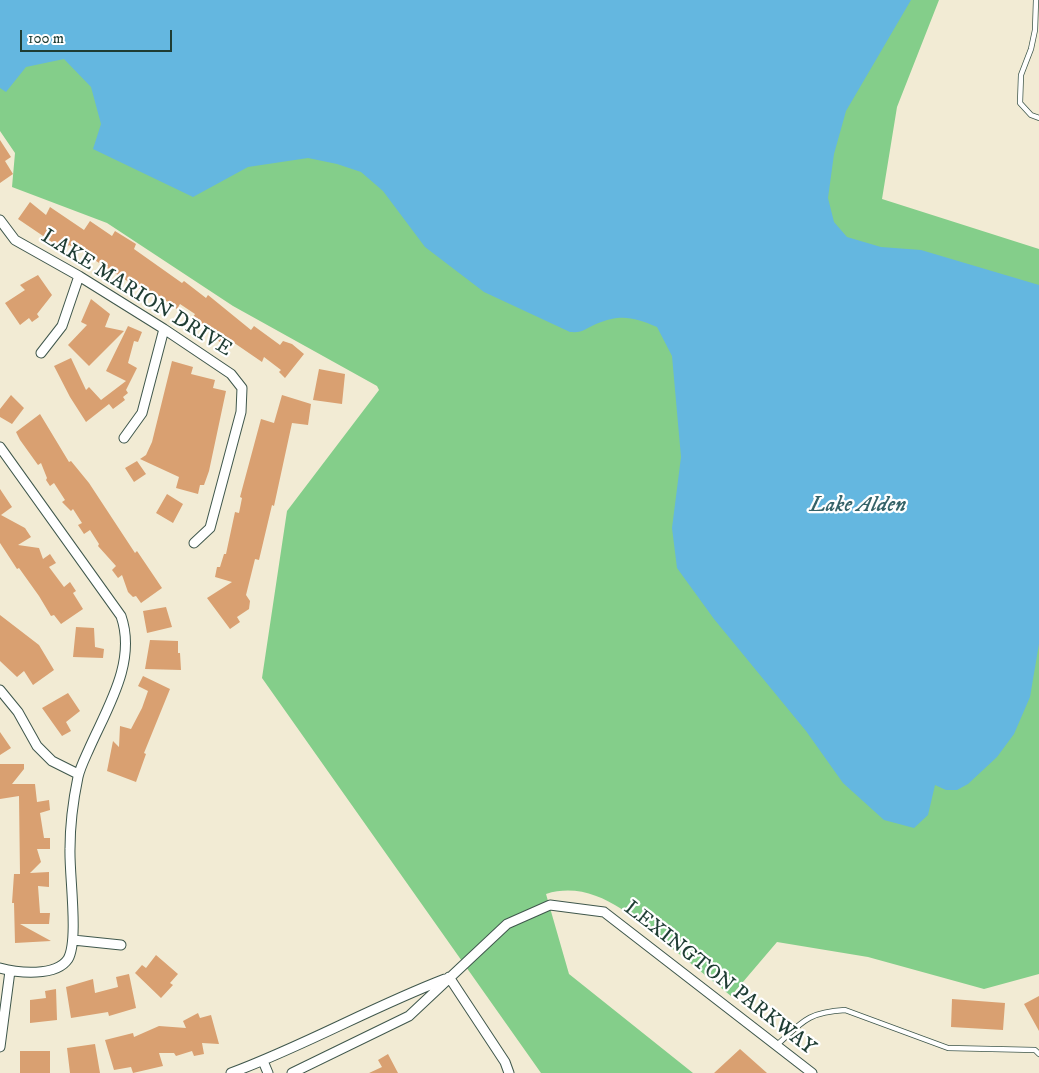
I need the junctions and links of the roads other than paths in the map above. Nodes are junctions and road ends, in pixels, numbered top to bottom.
1 (1036, 0) edge
2 (1039, 118) edge
3 (0, 220) edge
4 (79, 276) junction
5 (164, 329) junction
6 (41, 353) dead end
7 (124, 438) dead end
8 (0, 447) edge
9 (194, 543) dead end
10 (0, 690) edge
11 (78, 774) junction
12 (73, 940) junction
13 (121, 945) dead end
14 (0, 968) edge
15 (10, 971) junction
16 (450, 977) junction
17 (776, 1046) junction
18 (1039, 1046) edge
19 (0, 1047) edge
20 (1035, 1050) junction
21 (1039, 1054) edge
22 (263, 1061) junction
23 (231, 1073) edge
24 (268, 1073) edge
25 (292, 1073) edge
26 (509, 1073) edge
27 (812, 1073) edge

1 - 2 lane
3 - 4 street, LAKE MARION DRIVE
4 - 5 street, LAKE MARION DRIVE
4 - 6 street
5 - 7 street
5 - 9 street, LAKE MARION DRIVE
8 - 11 street
10 - 11 street
11 - 12 street
12 - 13 street
12 - 15 street
14 - 15 street
15 - 19 street
16 - 17 street, LEXINGTON PARKWAY
16 - 22 street, LEXINGTON PARKWAY
16 - 25 street, LEXINGTON PARKWAY
16 - 26 street
17 - 20 lane
17 - 27 street, LEXINGTON PARKWAY
18 - 20 lane
20 - 21 lane
22 - 23 street, LEXINGTON PARKWAY
22 - 24 street

